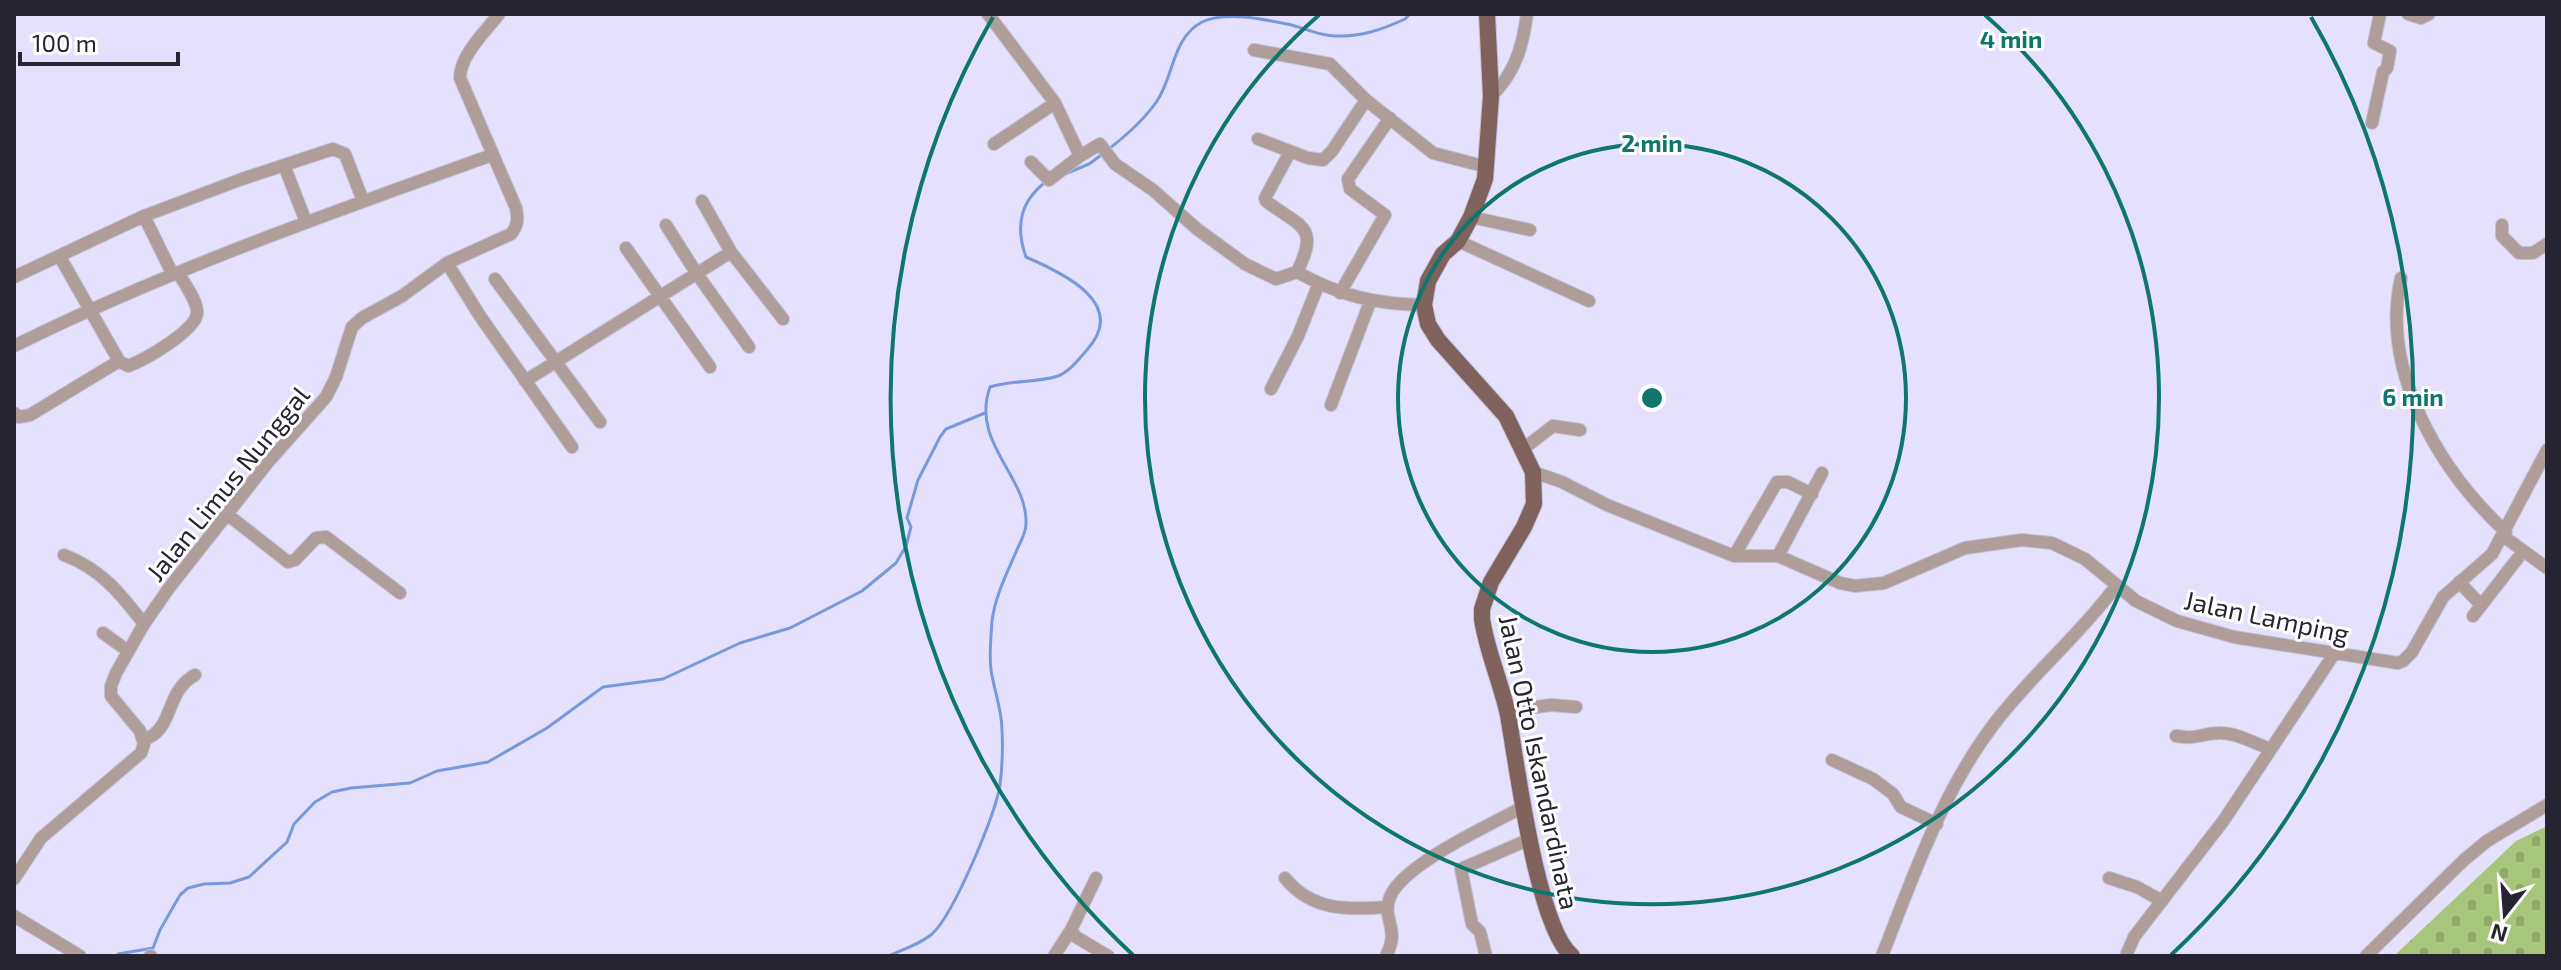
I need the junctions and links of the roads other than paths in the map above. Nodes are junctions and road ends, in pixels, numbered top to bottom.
1 (499, 14) edge
2 (988, 14) edge
3 (1487, 14) edge
4 (1527, 14) edge
5 (2380, 14) edge
6 (2408, 14) edge
7 (2429, 14) edge
8 (1254, 50) dead end
9 (1491, 93) junction
10 (1366, 100) junction
11 (1055, 103) junction
12 (1390, 118) junction
13 (2372, 123) dead end
14 (1258, 139) dead end
15 (994, 144) dead end
16 (1290, 152) junction
17 (492, 155) junction
18 (1080, 156) junction
19 (1031, 162) dead end
20 (284, 165) junction
21 (1487, 167) junction
22 (363, 201) junction
23 (702, 201) dead end
24 (144, 216) junction
25 (1471, 217) junction
26 (306, 222) junction
27 (666, 225) dead end
28 (2502, 225) dead end
29 (1530, 230) dead end
30 (1458, 241) junction
31 (2547, 244) edge
32 (626, 248) dead end
33 (731, 252) junction
34 (60, 257) junction
35 (447, 263) junction
36 (1297, 272) junction
37 (175, 273) junction
38 (697, 274) junction
39 (14, 277) edge
40 (2401, 278) dead end
41 (495, 279) dead end
42 (1319, 283) junction
43 (1340, 293) junction
44 (661, 296) junction
45 (1589, 301) dead end
46 (1370, 302) junction
47 (1424, 305) junction
48 (91, 308) junction
49 (783, 319) dead end
50 (14, 346) edge
51 (749, 347) dead end
52 (119, 361) junction
53 (557, 361) junction
54 (710, 367) dead end
55 (525, 381) junction
56 (1271, 389) dead end
57 (1331, 405) dead end
58 (14, 413) edge
59 (600, 422) dead end
60 (1580, 430) dead end
61 (572, 447) dead end
62 (1523, 449) junction
63 (2547, 450) edge
64 (1533, 472) junction
65 (1822, 473) dead end
66 (1812, 494) junction
67 (228, 515) junction
68 (2504, 534) junction
69 (2492, 554) junction
70 (64, 555) dead end
71 (1734, 556) junction
72 (1778, 556) junction
73 (2518, 558) dead end
74 (2547, 568) edge
75 (2508, 570) junction
76 (2459, 582) junction
77 (2116, 586) junction
78 (400, 593) dead end
79 (2481, 605) junction
80 (2473, 616) dead end
81 (144, 624) junction
82 (103, 633) dead end
83 (128, 651) junction
84 (2334, 654) junction
85 (195, 675) dead end
86 (1576, 707) dead end
87 (1507, 711) junction
88 (2176, 736) dead end
89 (143, 740) junction
90 (2270, 749) junction
91 (1832, 760) dead end
92 (2547, 805) edge
93 (1523, 807) junction
94 (1937, 824) junction
95 (1530, 839) junction
96 (15, 873) edge
97 (1096, 878) dead end
98 (1285, 878) dead end
99 (2109, 878) dead end
100 (2162, 901) junction
101 (1387, 907) junction
102 (14, 916) edge
103 (1071, 930) junction
104 (1564, 954) edge
105 (80, 956) edge
106 (1054, 956) edge
107 (1108, 956) edge
108 (1386, 956) edge
109 (1486, 956) edge
110 (1882, 956) edge
111 (2126, 956) edge
112 (2366, 956) edge

1 - 17 street, Jalan Limus Nunggal
2 - 11 street
3 - 9 main road
4 - 9 street
5 - 13 street
6 - 7 street
8 - 10 street
9 - 21 main road
10 - 12 street
10 - 16 street
11 - 15 street
11 - 18 street
12 - 21 street
12 - 43 street
14 - 16 street
16 - 36 street
17 - 22 street
17 - 35 street, Jalan Limus Nunggal
18 - 19 street
18 - 36 street
20 - 22 street
20 - 24 street
20 - 26 street
21 - 25 main road
22 - 26 street
23 - 33 street
24 - 34 street
24 - 37 street
25 - 29 street
25 - 30 main road
26 - 37 street
27 - 38 street
28 - 31 street
30 - 45 street
30 - 47 main road
32 - 44 street
33 - 38 street
33 - 49 street
34 - 39 street
34 - 48 street
35 - 55 street
35 - 67 street, Jalan Limus Nunggal
36 - 42 street
37 - 48 street
37 - 52 street
38 - 44 street
38 - 51 street
40 - 68 street
41 - 53 street
42 - 43 street
42 - 56 street
43 - 46 street
44 - 53 street
44 - 54 street
46 - 47 street
46 - 57 street
47 - 62 main road, Jalan Otto Iskandardinata
48 - 50 street
48 - 52 street
52 - 58 street
53 - 55 street
53 - 59 street
55 - 61 street
60 - 62 street
62 - 64 main road, Jalan Otto Iskandardinata
63 - 68 street, Jalan Lamping
64 - 71 street, Jalan Lamping
64 - 87 main road, Jalan Otto Iskandardinata
65 - 66 street
66 - 71 street
66 - 72 street
67 - 78 street
67 - 81 street, Jalan Limus Nunggal
68 - 69 street, Jalan Lamping
68 - 74 street
69 - 75 street
69 - 76 street, Jalan Lamping
70 - 81 street
71 - 72 street, Jalan Lamping
72 - 77 street, Jalan Lamping
73 - 75 street
75 - 79 street
76 - 79 street
76 - 84 street, Jalan Lamping
77 - 84 street, Jalan Lamping
77 - 94 street
79 - 80 street
81 - 83 street, Jalan Limus Nunggal
82 - 83 street
83 - 89 street, Jalan Limus Nunggal
84 - 90 street
85 - 89 street
86 - 87 street
87 - 93 main road, Jalan Otto Iskandardinata
88 - 90 street
89 - 96 street
90 - 100 street
91 - 94 street
92 - 112 street
93 - 95 main road, Jalan Otto Iskandardinata
93 - 101 street
94 - 110 street
95 - 104 main road, Jalan Otto Iskandardinata
95 - 109 street
97 - 103 street
98 - 101 street
99 - 100 street
100 - 111 street
101 - 108 street
102 - 105 street
103 - 106 street
103 - 107 street

